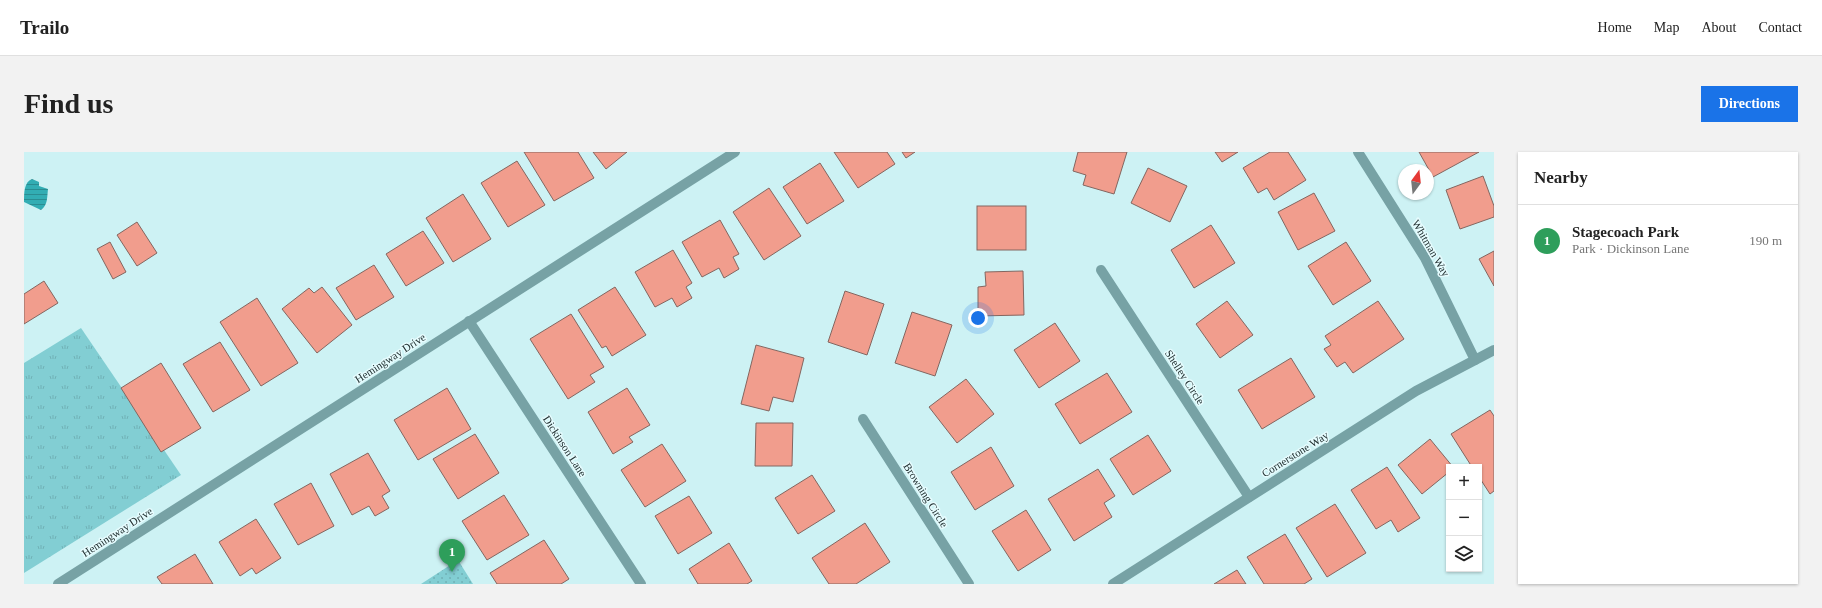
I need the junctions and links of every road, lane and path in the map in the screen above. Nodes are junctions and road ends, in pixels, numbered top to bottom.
1 (735, 152) edge
2 (1358, 152) edge
3 (1101, 270) dead end
4 (469, 321) junction
5 (1494, 350) edge
6 (1475, 360) junction
7 (863, 419) dead end
8 (1249, 497) junction
9 (58, 584) edge
10 (641, 584) edge
11 (968, 584) edge
12 (1112, 584) edge

1 - 4 street, Hemingway Drive
2 - 6 street, Whitman Way
3 - 8 street, Shelley Circle
4 - 9 street, Hemingway Drive
4 - 10 street, Dickinson Lane
5 - 6 street, Cornerstone Way
6 - 8 street, Cornerstone Way
7 - 11 street, Browning Circle
8 - 12 street, Cornerstone Way

